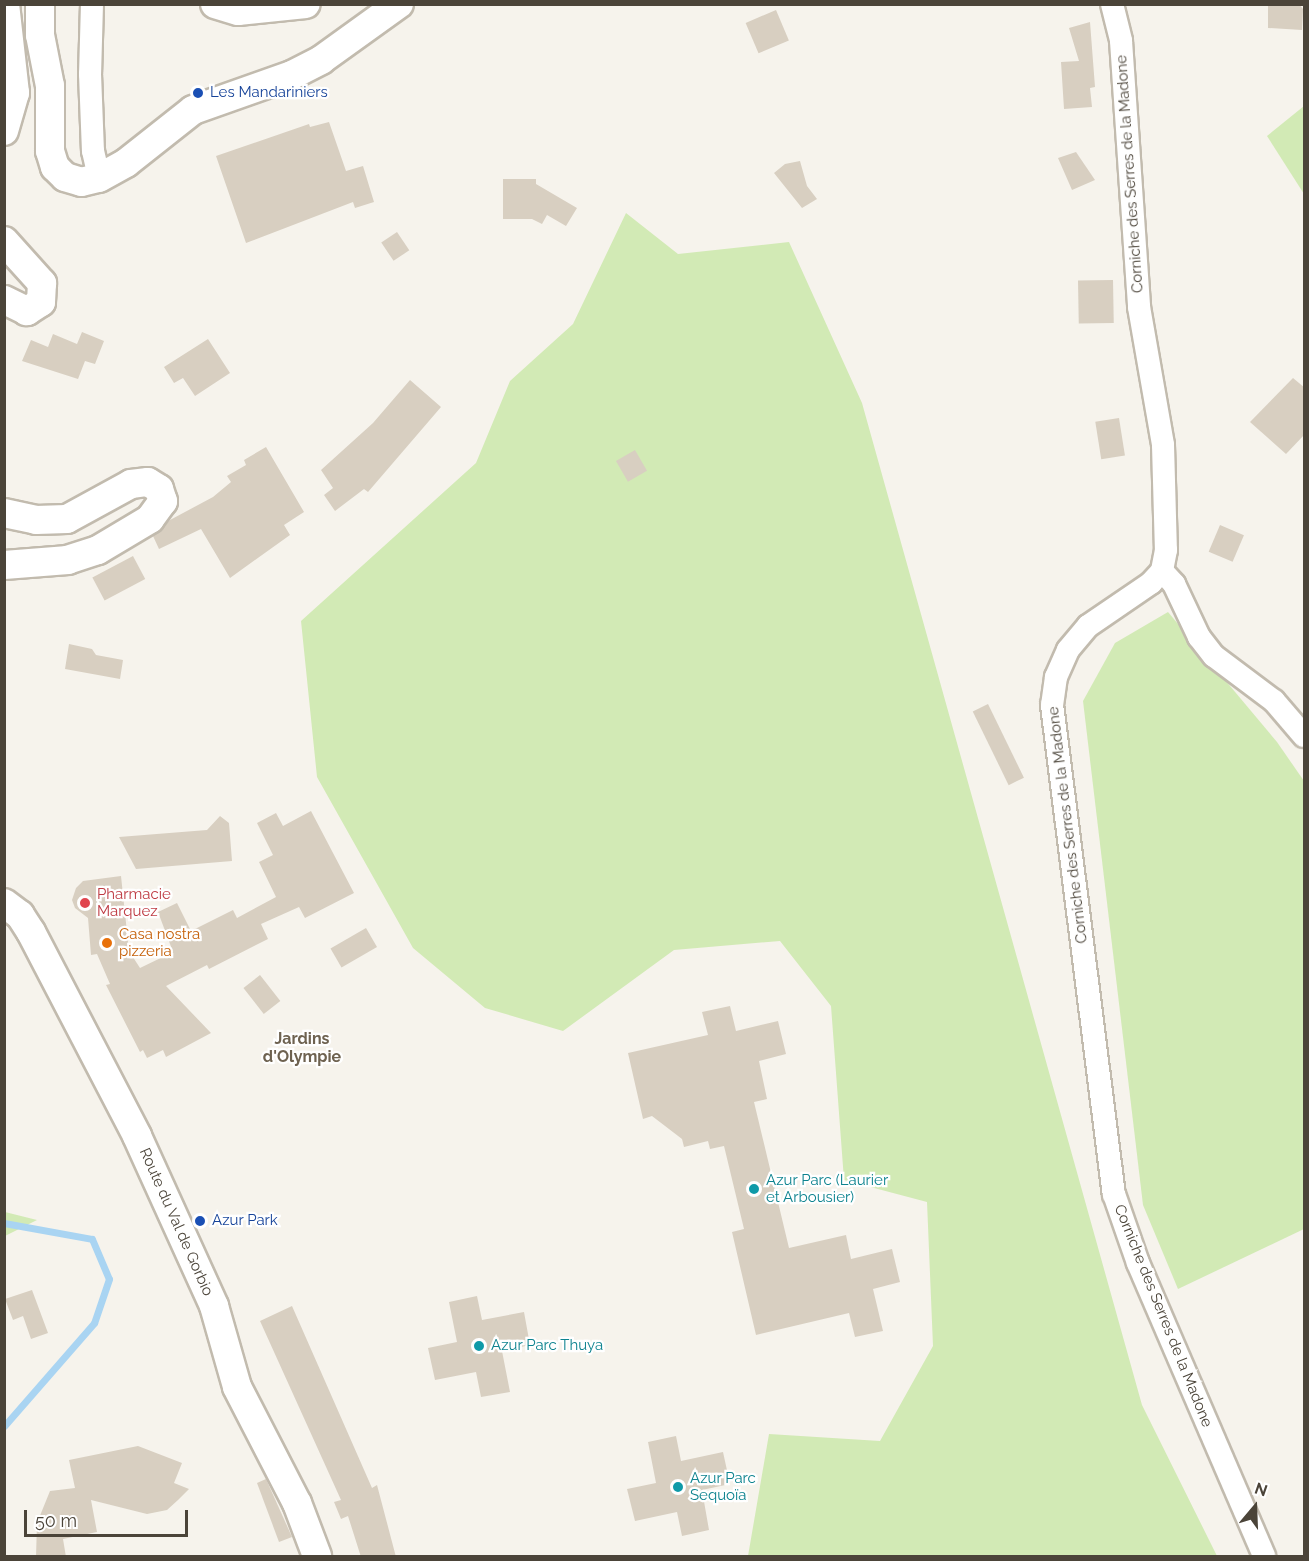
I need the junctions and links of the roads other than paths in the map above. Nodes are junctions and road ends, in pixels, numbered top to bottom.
1 (5, 4) edge
2 (40, 4) edge
3 (92, 4) edge
4 (215, 4) edge
5 (306, 4) edge
6 (399, 4) edge
7 (1112, 4) edge
8 (4, 131) edge
9 (99, 178) junction
10 (4, 241) edge
11 (4, 300) edge
12 (4, 513) edge
13 (4, 565) edge
14 (1162, 571) junction
15 (1305, 736) edge
16 (4, 903) edge
17 (317, 1557) edge
18 (1264, 1557) edge

1 - 8 street
2 - 9 street
3 - 9 street
4 - 5 street
6 - 9 street
7 - 14 street, Corniche des Serres de la Madone
10 - 11 street
12 - 13 street
14 - 15 street
14 - 18 street, Corniche des Serres de la Madone
16 - 17 street, Route du Val de Gorbio

